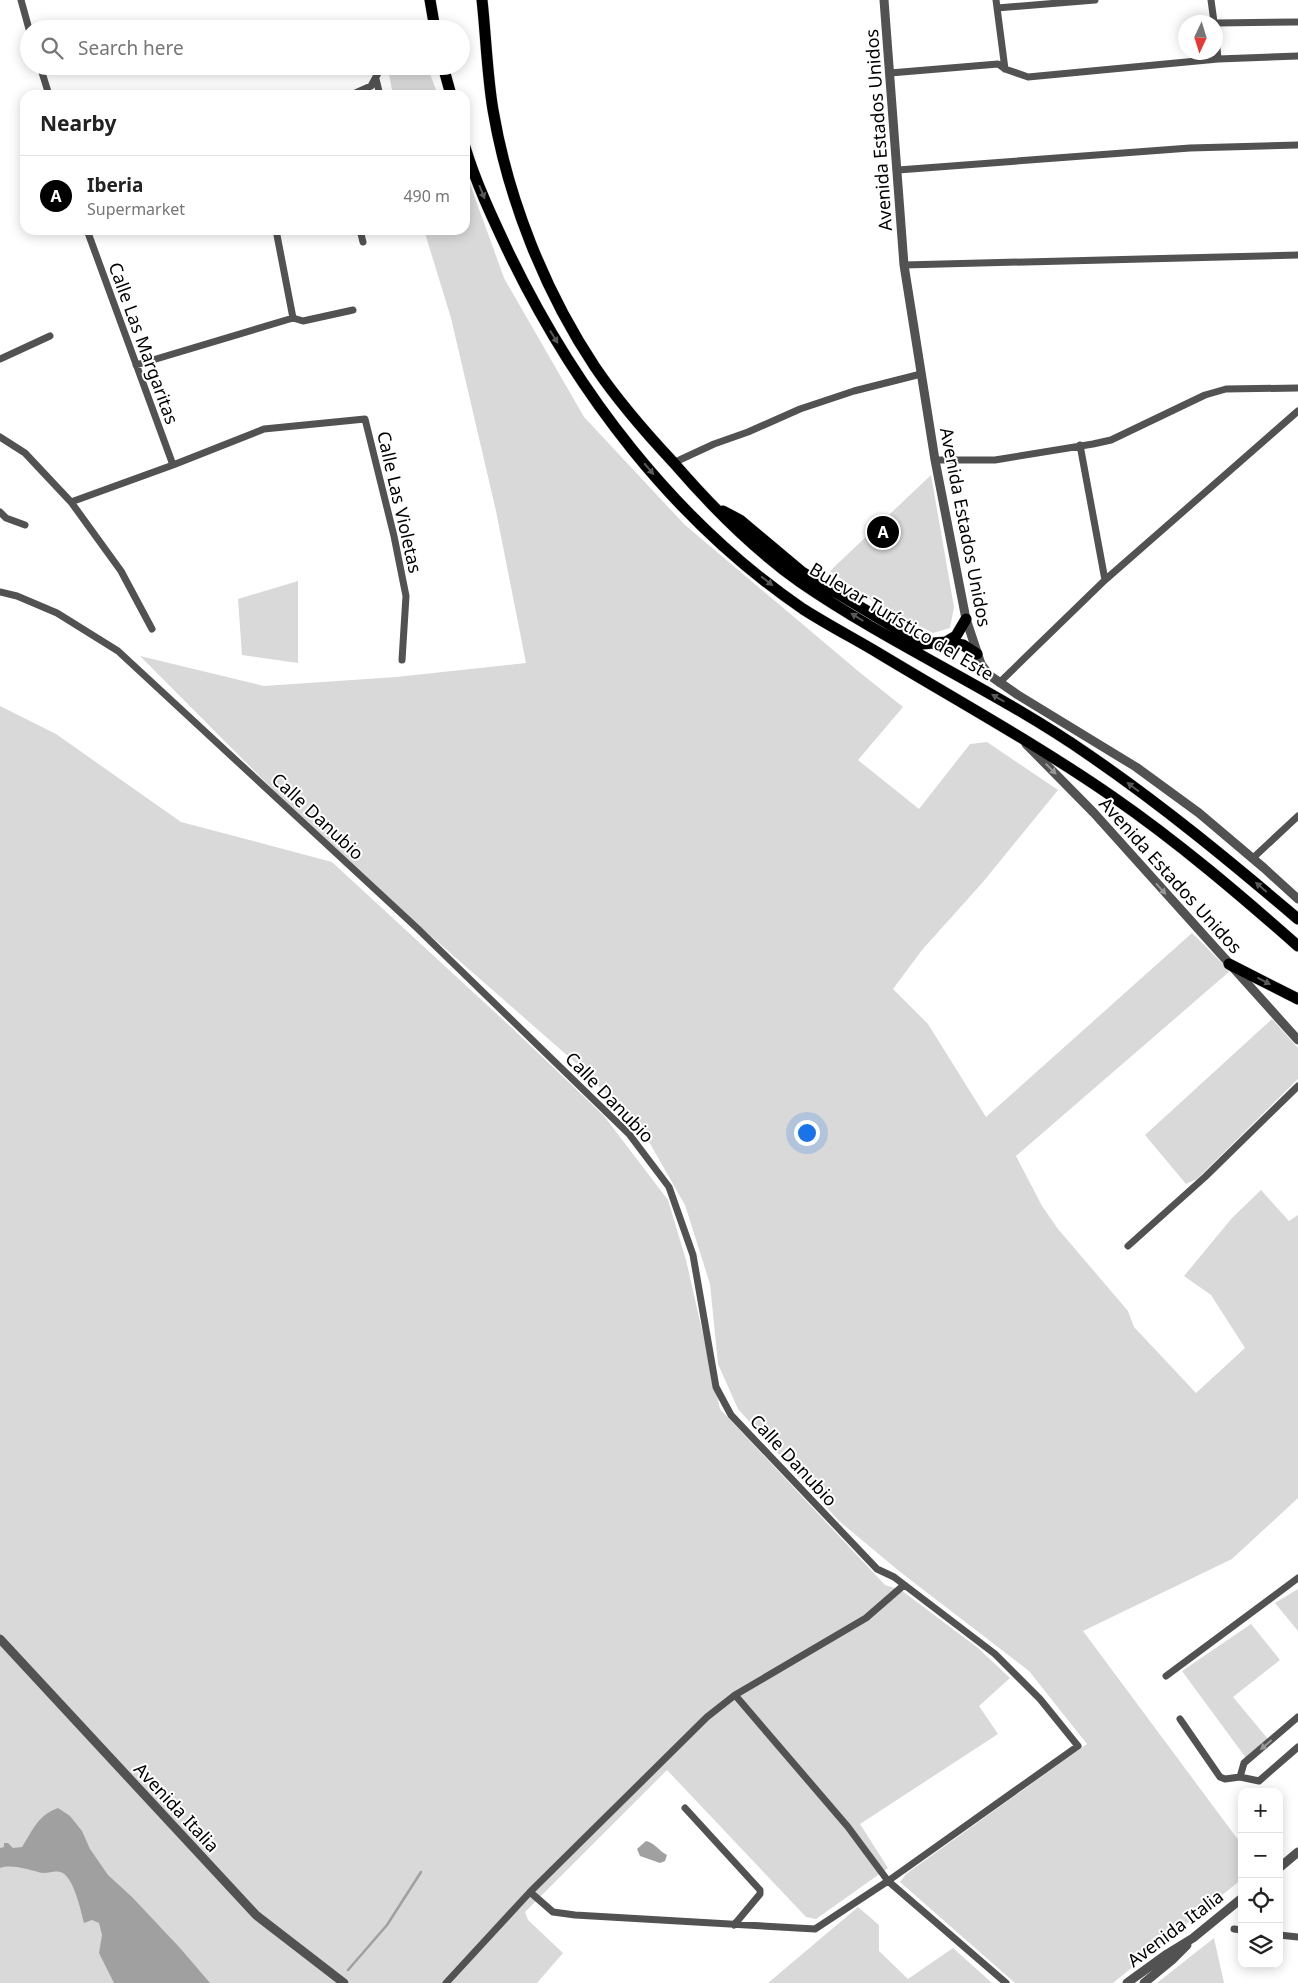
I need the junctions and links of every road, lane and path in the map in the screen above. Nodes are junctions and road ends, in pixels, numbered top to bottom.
1 (20, 0) edge
2 (430, 0) edge
3 (482, 0) edge
4 (884, 0) edge
5 (1095, 0) edge
6 (1212, 0) edge
7 (996, 4) edge
8 (1214, 15) edge
9 (26, 20) edge
10 (433, 20) edge
11 (1298, 22) edge
12 (1223, 23) edge
13 (1298, 56) edge
14 (1218, 60) edge
15 (1223, 60) edge
16 (1006, 70) junction
17 (890, 72) junction
18 (43, 75) edge
19 (378, 75) edge
20 (446, 75) edge
21 (376, 79) junction
22 (47, 90) edge
23 (362, 90) edge
24 (379, 90) edge
25 (449, 90) edge
26 (1298, 145) edge
27 (470, 162) edge
28 (898, 170) junction
29 (89, 235) edge
30 (277, 235) edge
31 (361, 235) edge
32 (362, 242) dead end
33 (1298, 256) edge
34 (904, 265) junction
35 (353, 310) dead end
36 (293, 318) junction
37 (50, 336) dead end
38 (0, 359) edge
39 (136, 365) junction
40 (921, 374) junction
41 (1298, 388) edge
42 (1298, 411) edge
43 (0, 437) edge
44 (1080, 445) junction
45 (935, 460) junction
46 (674, 463) junction
47 (173, 466) junction
48 (70, 502) junction
49 (708, 502) junction
50 (0, 512) edge
51 (25, 525) dead end
52 (1105, 580) junction
53 (0, 592) edge
54 (966, 618) junction
55 (152, 629) dead end
56 (946, 642) junction
57 (977, 654) junction
58 (402, 660) dead end
59 (1000, 683) junction
60 (1016, 735) junction
61 (1298, 816) edge
62 (1253, 858) junction
63 (1298, 899) edge
64 (1298, 919) edge
65 (1298, 946) edge
66 (1229, 964) junction
67 (1298, 999) edge
68 (1298, 1040) edge
69 (1298, 1086) edge
70 (1128, 1246) dead end
71 (1298, 1578) edge
72 (904, 1585) junction
73 (0, 1639) edge
74 (1166, 1676) dead end
75 (735, 1695) junction
76 (1298, 1717) edge
77 (1180, 1719) dead end
78 (1298, 1747) edge
79 (1240, 1777) junction
80 (684, 1808) dead end
81 (1298, 1852) edge
82 (1283, 1865) edge
83 (888, 1882) junction
84 (530, 1892) junction
85 (1238, 1901) edge
86 (734, 1925) junction
87 (1283, 1935) edge
88 (1298, 1937) edge
89 (1193, 1938) junction
90 (344, 1983) edge
91 (446, 1983) edge
92 (1006, 1983) edge
93 (1127, 1983) edge
94 (1144, 1983) edge

1 - 9 street
2 - 10 highway
3 - 46 highway, Bulevar Turístico del Este
4 - 17 street, Avenida Estados Unidos
5 - 7 street
6 - 8 street
7 - 16 street
11 - 12 street
13 - 15 street
14 - 16 street
16 - 17 street
17 - 28 street, Avenida Estados Unidos
18 - 22 street
19 - 21 street
20 - 25 highway
21 - 23 street
21 - 24 street
26 - 28 street
27 -> 60 highway
28 - 34 street, Avenida Estados Unidos
29 - 39 street, Calle Las Margaritas
30 - 36 street
31 - 32 street
33 - 34 street
34 - 40 street, Avenida Estados Unidos
35 - 36 street
36 - 39 street
37 - 38 street
39 - 47 street, Calle Las Margaritas
40 - 45 street, Avenida Estados Unidos
40 - 46 street
41 - 44 street
42 - 52 street
43 - 48 street
44 - 45 street
44 - 52 street
45 - 54 street, Avenida Estados Unidos
46 - 49 highway, Bulevar Turístico del Este
47 - 48 street, Calle Las Violetas
47 - 58 street, Calle Las Violetas
48 - 55 street
49 - 56 highway
64 -> 49 highway, Bulevar Turístico del Este
50 - 51 street
52 - 59 street
53 - 72 street, Calle Danubio
54 - 56 highway
54 - 57 street, Avenida Estados Unidos
56 - 57 highway
57 - 59 street, Avenida Estados Unidos
59 - 62 street, Avenida Estados Unidos
60 - 65 highway
60 -> 66 street, Avenida Estados Unidos
61 - 62 street
62 - 63 street, Avenida Estados Unidos
66 -> 67 highway
66 - 68 street, Avenida Estados Unidos
69 - 70 street
71 - 74 street
72 - 75 street
72 - 83 street, Calle Danubio
73 - 90 street, Avenida Italia
75 - 83 street
75 - 84 street
76 -> 79 street
77 - 79 street
78 - 79 street
80 - 86 street
81 - 82 street
83 - 86 street
83 - 92 street
84 - 86 street
84 - 91 street
85 - 89 street, Avenida Italia
87 - 88 street
89 - 93 street, Avenida Italia
89 - 94 street

